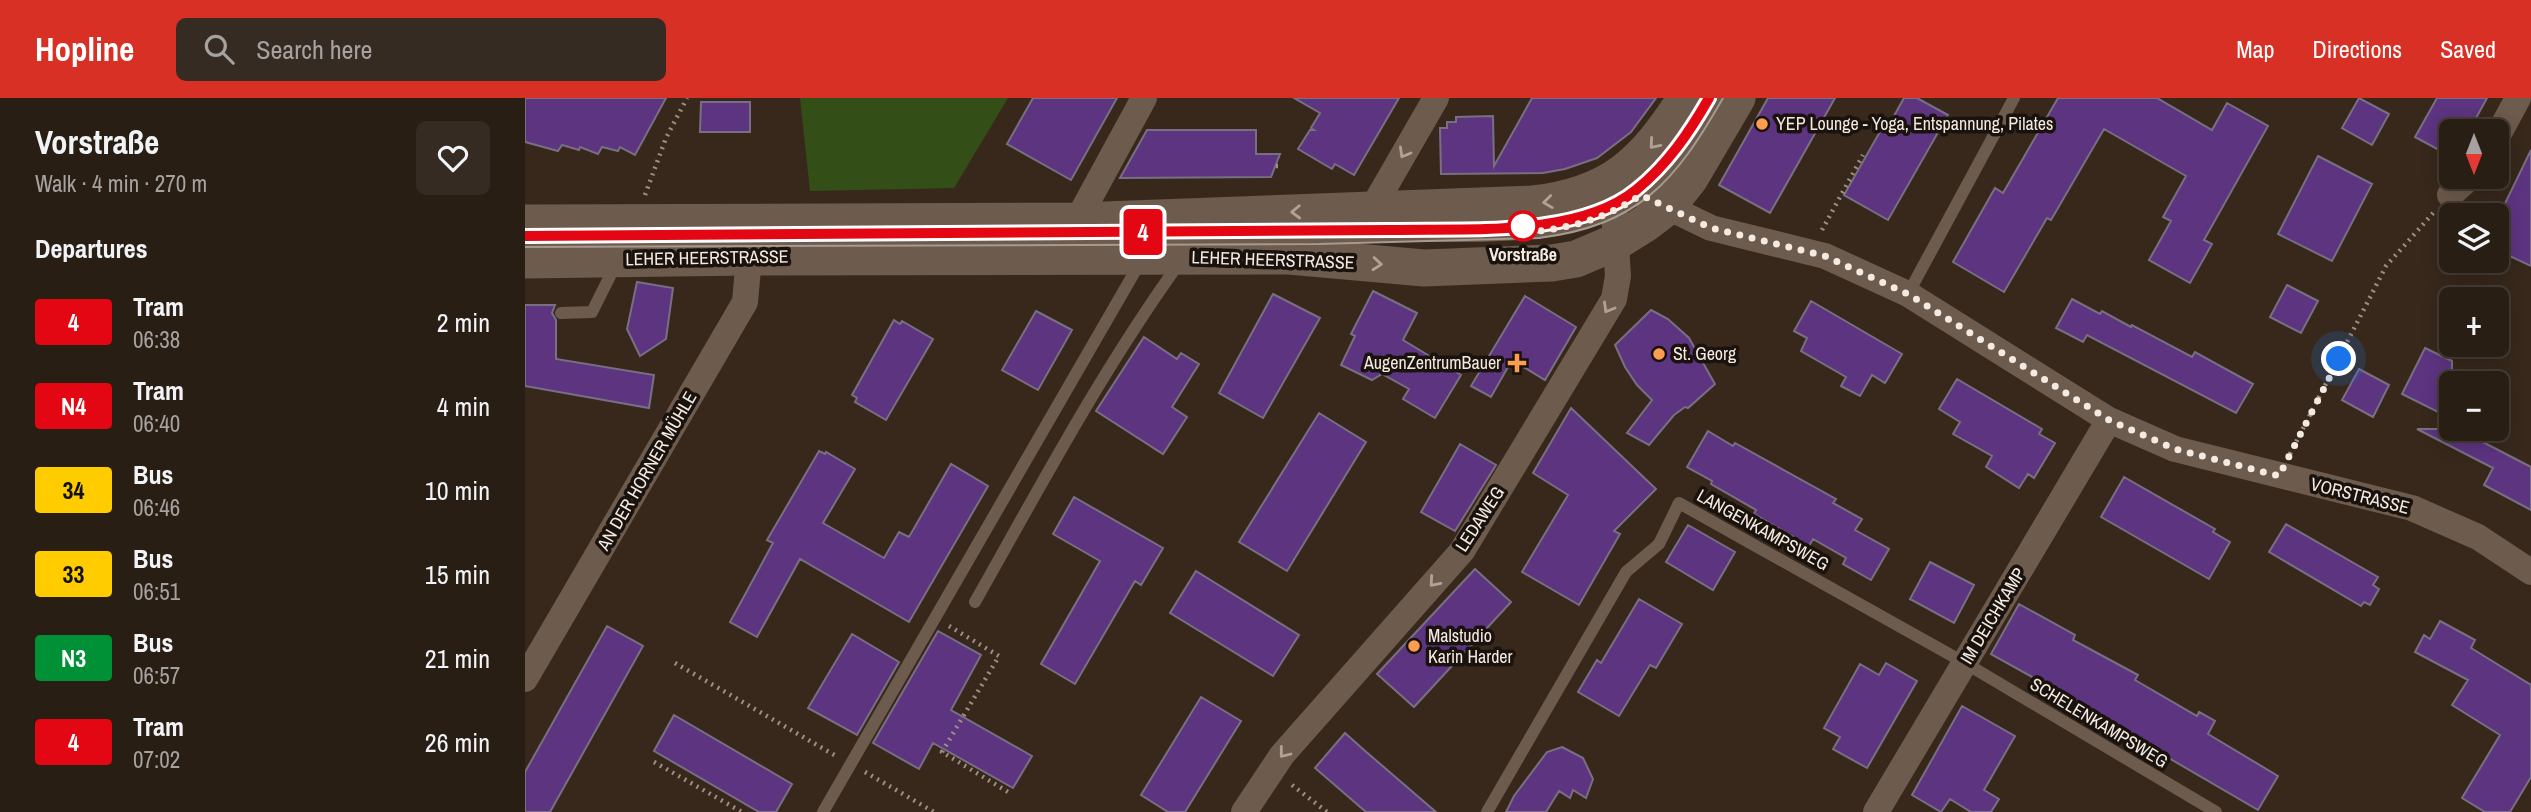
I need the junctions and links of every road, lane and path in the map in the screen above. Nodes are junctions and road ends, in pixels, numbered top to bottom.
1 (687, 98) edge
2 (1144, 98) edge
3 (1436, 98) edge
4 (1685, 98) edge
5 (1715, 98) edge
6 (1737, 98) edge
7 (2014, 98) edge
8 (2518, 98) edge
9 (2507, 119) edge
10 (1863, 155) dead end
11 (1276, 166) dead end
12 (1283, 166) dead end
13 (2457, 189) edge
14 (2450, 195) joint
15 (1630, 207) junction
16 (1372, 209) junction
17 (635, 222) junction
18 (525, 223) edge
19 (1082, 229) junction
20 (567, 241) dead end
21 (525, 242) edge
22 (1810, 253) junction
23 (1144, 256) junction
24 (1185, 256) junction
25 (750, 257) junction
26 (619, 259) junction
27 (525, 260) edge
28 (1908, 294) junction
29 (561, 313) dead end
30 (2109, 420) junction
31 (2279, 476) junction
32 (2531, 572) edge
33 (975, 602) dead end
34 (935, 618) junction
35 (675, 663) dead end
36 (1965, 663) junction
37 (525, 679) edge
38 (654, 762) dead end
39 (850, 764) junction
40 (1272, 769) junction
41 (1008, 792) dead end
42 (742, 812) edge
43 (823, 812) edge
44 (934, 812) edge
45 (1244, 812) edge
46 (1327, 812) edge
47 (1487, 812) edge
48 (1877, 812) edge
49 (2216, 812) edge

1 - 17 path
2 - 19 street
3 -> 16 street
4 -> 15 main road, LEHER HEERSTRASSE
5 - 15 lane
6 - 15 main road, LEHER HEERSTRASSE
7 - 28 lane
8 - 9 street
10 - 22 path
11 - 12 path
13 - 14 street
14 - 31 path
15 -> 16 main road, LEHER HEERSTRASSE
15 - 19 lane
15 - 22 street, VORSTRASSE
24 -> 15 main road, LEHER HEERSTRASSE
15 -> 40 street, LEDAWEG
16 -> 19 main road, LEHER HEERSTRASSE
17 - 18 main road, LEHER HEERSTRASSE
17 - 19 main road, LEHER HEERSTRASSE
20 - 21 lane
22 - 28 street, VORSTRASSE
23 - 24 main road, LEHER HEERSTRASSE
23 - 25 main road, LEHER HEERSTRASSE
23 - 34 lane
24 - 33 lane
25 - 26 main road, LEHER HEERSTRASSE
25 - 37 street, AN DER HORNER MÜHLE
26 - 27 main road, LEHER HEERSTRASSE
26 - 29 lane
28 - 30 street, VORSTRASSE
30 - 31 street, VORSTRASSE
30 - 36 street, IM DEICHKAMP
31 - 32 street, VORSTRASSE
34 - 39 lane
34 - 41 path
35 - 39 path
36 - 47 lane, LANGENKAMPSWEG
36 - 48 street, IM DEICHKAMP
36 - 49 lane, SCHELENKAMPSWEG
38 - 42 path
39 - 43 lane
39 - 44 path
40 - 45 street, LEDAWEG
40 - 46 path

